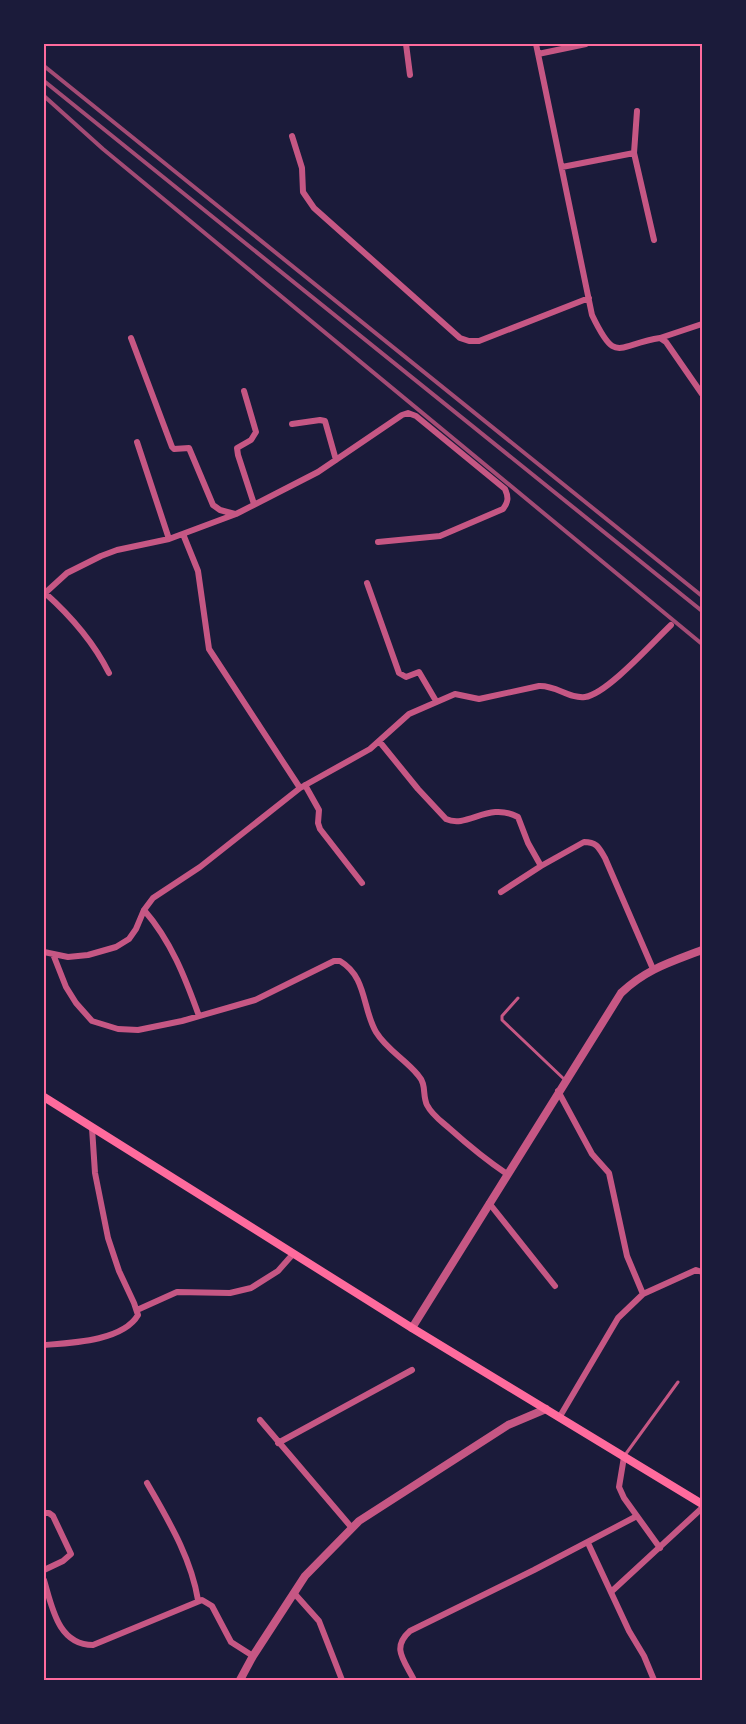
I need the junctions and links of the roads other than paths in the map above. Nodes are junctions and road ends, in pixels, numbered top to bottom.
1 (406, 44) edge
2 (536, 44) edge
3 (586, 44) edge
4 (538, 54) junction
5 (410, 75) dead end
6 (637, 111) dead end
7 (292, 136) dead end
8 (634, 153) junction
9 (562, 167) junction
10 (654, 240) dead end
11 (589, 298) junction
12 (702, 324) edge
13 (131, 338) dead end
14 (660, 338) junction
15 (244, 391) dead end
16 (702, 394) edge
17 (292, 424) dead end
18 (137, 442) dead end
19 (336, 460) junction
20 (254, 504) junction
21 (236, 514) junction
22 (183, 534) junction
23 (169, 539) junction
24 (378, 542) dead end
25 (366, 583) dead end
26 (44, 594) edge
27 (671, 625) dead end
28 (109, 673) dead end
29 (436, 701) junction
30 (379, 741) junction
31 (302, 786) junction
32 (541, 866) junction
33 (362, 883) dead end
34 (501, 892) dead end
35 (144, 910) junction
36 (702, 950) edge
37 (44, 952) edge
38 (53, 954) junction
39 (653, 969) junction
40 (518, 998) dead end
41 (199, 1016) junction
42 (565, 1080) junction
43 (558, 1091) junction
44 (44, 1097) edge
45 (92, 1128) junction
46 (507, 1174) junction
47 (489, 1203) junction
48 (293, 1254) junction
49 (702, 1272) edge
50 (555, 1286) dead end
51 (643, 1294) junction
52 (137, 1310) junction
53 (412, 1328) junction
54 (44, 1345) edge
55 (412, 1370) dead end
56 (678, 1382) dead end
57 (546, 1409) junction
58 (559, 1418) junction
59 (260, 1420) dead end
60 (278, 1443) junction
61 (624, 1457) junction
62 (147, 1483) dead end
63 (702, 1506) edge
64 (44, 1513) edge
65 (637, 1516) junction
66 (352, 1528) junction
67 (588, 1543) junction
68 (660, 1548) junction
69 (44, 1570) edge
70 (44, 1580) edge
71 (611, 1592) junction
72 (294, 1593) junction
73 (198, 1600) junction
74 (253, 1656) junction
75 (240, 1680) edge
76 (342, 1680) edge
77 (414, 1680) edge
78 (654, 1680) edge

1 - 5 street
2 - 4 street
3 - 4 street
4 - 9 street
6 - 8 street
7 - 11 street
8 - 9 street
8 - 10 street
9 - 11 street
11 - 14 street
12 - 14 street
13 - 21 street
14 - 16 street
15 - 20 street
17 - 19 street
18 - 23 street
19 - 20 street
19 - 24 street
20 - 21 street
21 - 22 street
22 - 23 street
22 - 31 street
23 - 26 street
25 - 29 street
26 - 28 street
27 - 29 street
29 - 30 street
30 - 31 street
30 - 32 street
31 - 33 street
31 - 35 street
32 - 34 street
32 - 39 street
35 - 38 street
35 - 41 street
36 - 39 street
37 - 38 street
38 - 41 street
39 - 42 street
40 - 42 lane
41 - 46 street
42 - 43 street
43 - 46 street
43 - 51 street
44 - 45 main road
45 - 48 main road
45 - 52 street
46 - 47 street
47 - 50 street
47 - 53 street
48 - 52 street
48 - 53 main road
49 - 51 street
51 - 58 street
52 - 54 street
53 - 57 main road
55 - 60 street
56 - 61 lane
57 - 58 main road
57 - 66 street
58 - 61 main road
59 - 60 street
60 - 66 street
61 - 63 main road
61 - 65 street
62 - 73 street
63 - 68 street
64 - 69 street
65 - 67 street
65 - 68 street
66 - 72 street
67 - 71 street
67 - 77 street
68 - 71 street
70 - 73 street
71 - 78 street
72 - 74 street
72 - 76 street
73 - 74 street
74 - 75 street

